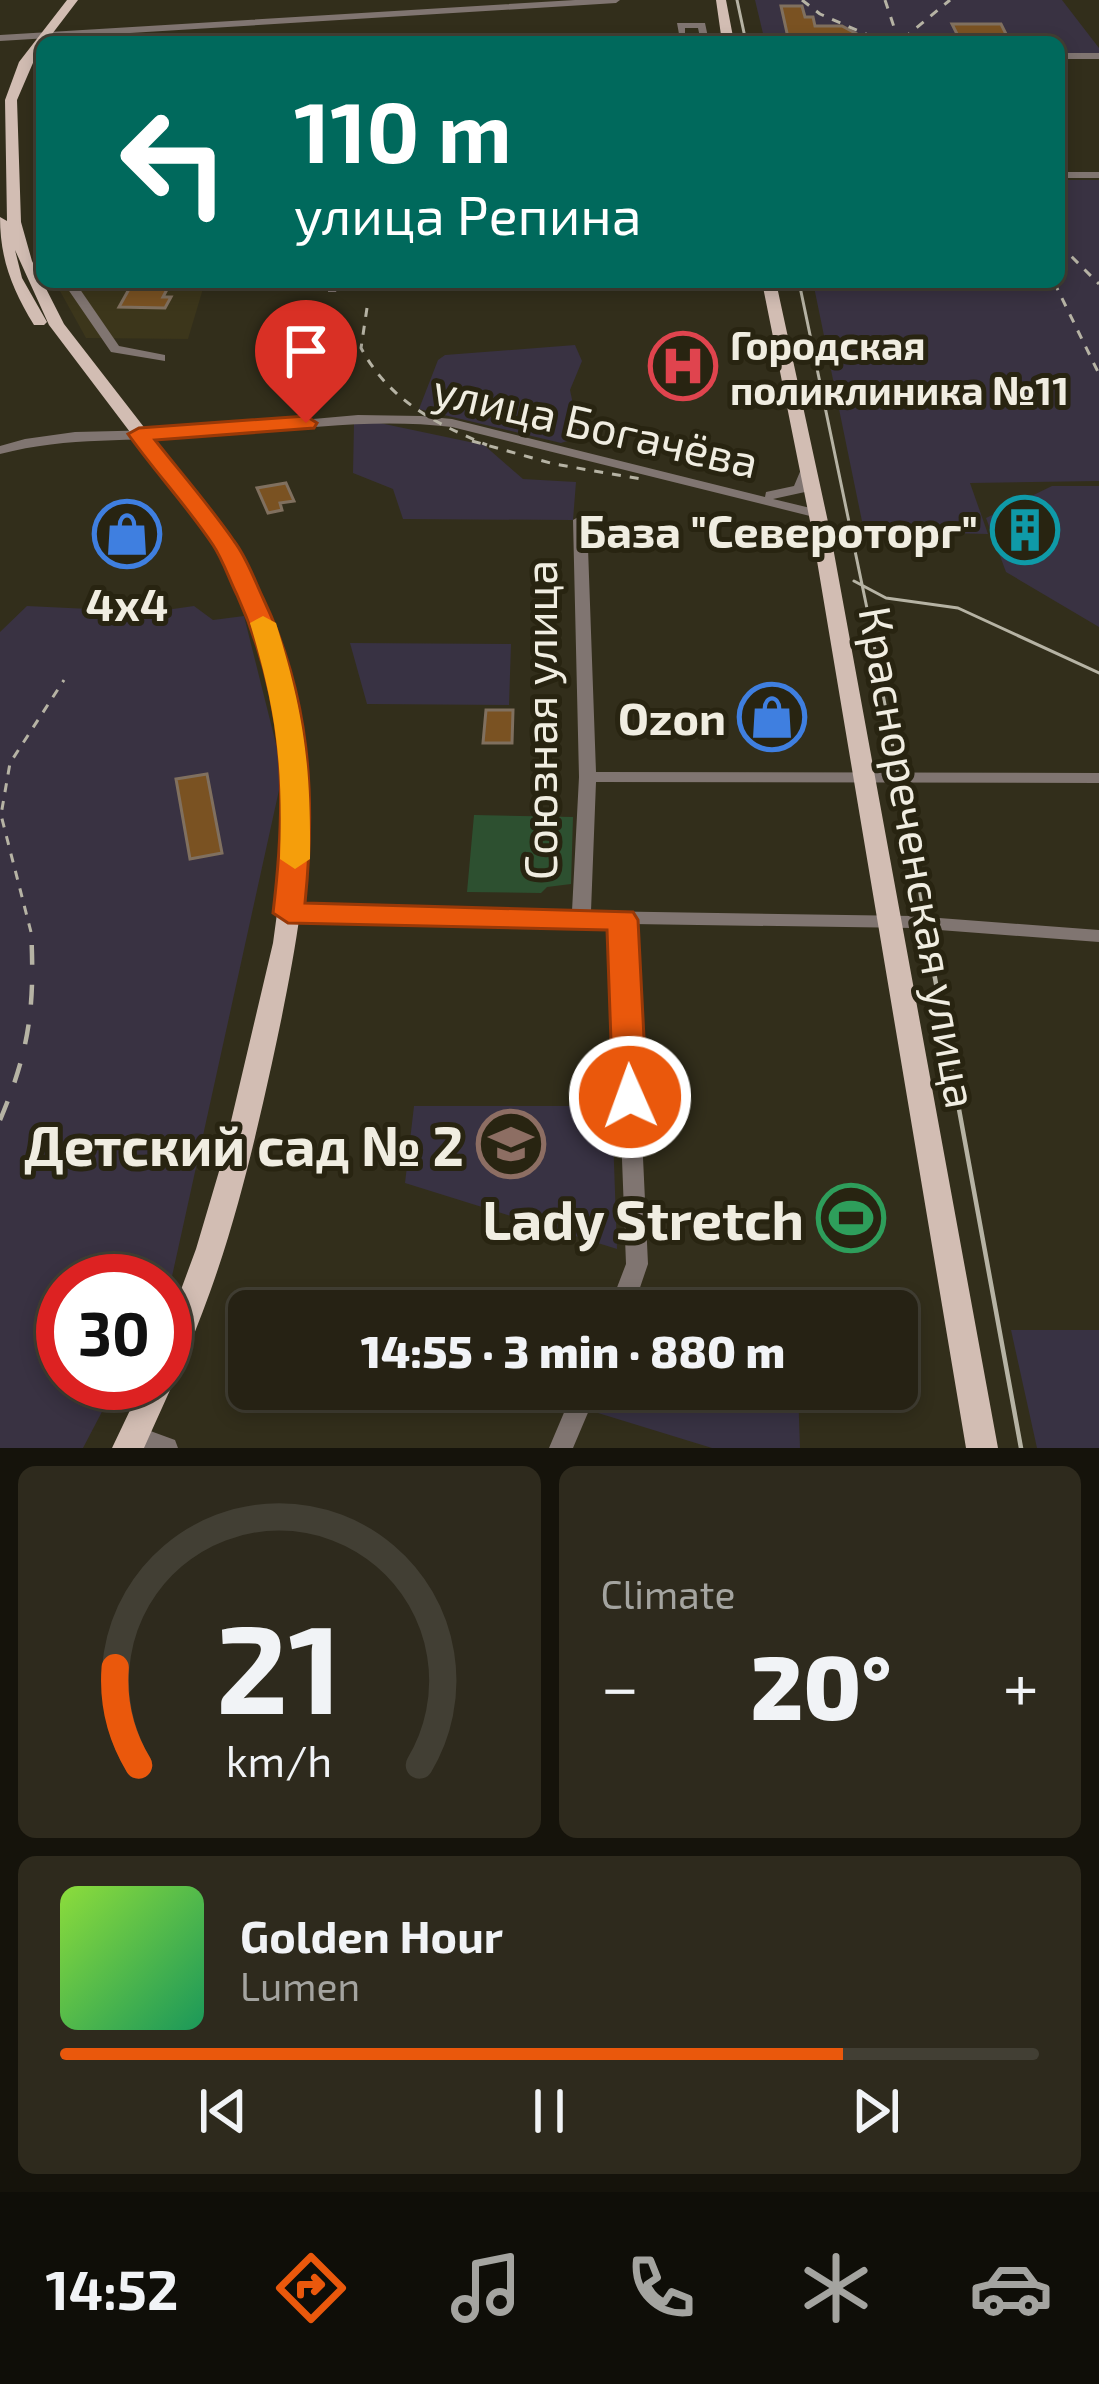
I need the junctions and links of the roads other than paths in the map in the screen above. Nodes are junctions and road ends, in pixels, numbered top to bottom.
1 (616, 0) edge
2 (722, 0) edge
3 (69, 2) edge
4 (682, 32) dead end
5 (36, 36) edge
6 (39, 36) joint
7 (704, 36) edge
8 (727, 36) edge
9 (0, 38) edge
10 (36, 40) edge
11 (36, 42) edge
12 (1065, 56) edge
13 (1099, 56) edge
14 (0, 98) edge
15 (1065, 175) edge
16 (1099, 176) edge
17 (0, 221) edge
18 (36, 285) edge
19 (37, 288) edge
20 (73, 288) edge
21 (771, 288) edge
22 (161, 358) dead end
23 (131, 434) junction
24 (0, 450) edge
25 (809, 467) junction
26 (746, 494) junction
27 (818, 514) junction
28 (580, 520) dead end
29 (862, 776) junction
30 (588, 777) junction
31 (1099, 778) edge
32 (288, 913) junction
33 (581, 919) junction
34 (622, 920) junction
35 (887, 922) junction
36 (1099, 936) edge
37 (628, 1290) edge
38 (192, 1300) edge
39 (146, 1410) edge
40 (577, 1410) edge
41 (131, 1442) edge
42 (166, 1448) edge
43 (561, 1448) edge
44 (982, 1448) edge

1 - 6 street
2 - 8 main road
3 - 6 main road
4 - 7 street
5 - 9 street
10 - 14 main road
11 - 18 main road
12 - 13 street
15 - 16 street
17 - 23 main road
19 - 23 main road
20 - 22 street
21 - 25 main road, Краснореченская улица
23 - 24 street, улица Богачёва
23 - 26 street, улица Богачёва
23 - 32 main road
25 - 26 street
25 - 27 main road, Краснореченская улица
26 - 27 street, улица Богачёва
27 - 29 main road, Краснореченская улица
28 - 30 street, Союзная улица
29 - 30 street
29 - 31 street
29 - 35 main road, Краснореченская улица
30 - 33 street, Союзная улица
32 - 33 street
32 - 38 main road
33 - 34 street
34 - 35 street
34 - 37 street
35 - 36 street
35 - 44 main road, Краснореченская улица
39 - 41 main road
40 - 43 street
41 - 42 street

